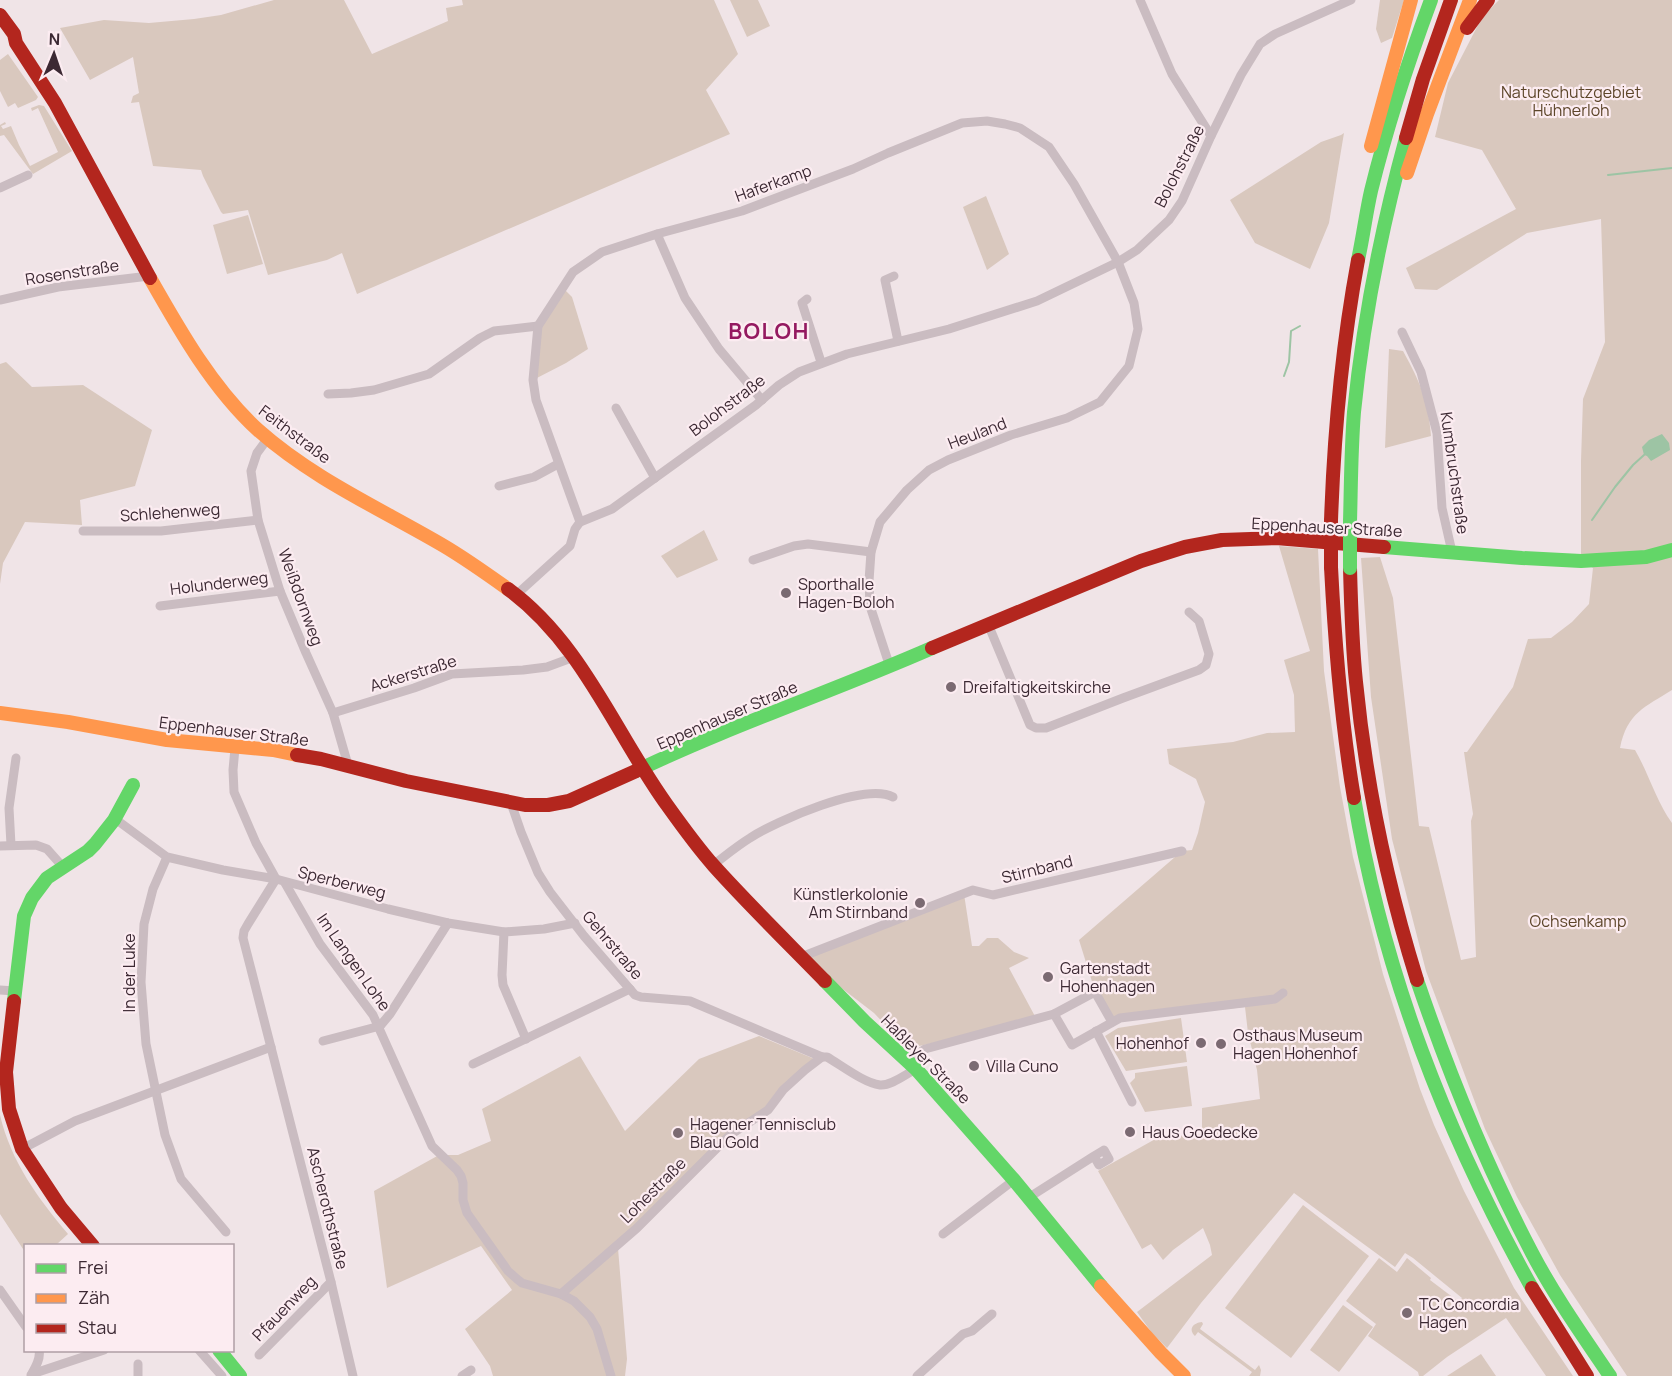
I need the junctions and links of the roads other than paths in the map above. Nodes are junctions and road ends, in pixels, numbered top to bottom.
1 (1140, 0) edge
2 (1351, 0) edge
3 (1431, 0) edge
4 (1451, 0) edge
5 (1470, 0) edge
6 (1488, 0) edge
7 (1411, 1) edge
8 (0, 15) edge
9 (0, 29) edge
10 (16, 43) junction
11 (1449, 55) junction
12 (1211, 136) junction
13 (28, 175) dead end
14 (0, 188) edge
15 (1364, 231) junction
16 (657, 234) junction
17 (1381, 239) junction
18 (1118, 262) junction
19 (149, 276) junction
20 (886, 280) dead end
21 (0, 300) edge
22 (802, 302) dead end
23 (538, 326) junction
24 (1402, 332) dead end
25 (898, 341) junction
26 (821, 362) junction
27 (328, 394) dead end
28 (762, 400) junction
29 (616, 408) dead end
30 (268, 438) junction
31 (558, 464) junction
32 (655, 478) junction
33 (499, 486) dead end
34 (258, 520) junction
35 (580, 522) junction
36 (83, 531) dead end
37 (1672, 550) edge
38 (871, 552) junction
39 (1452, 552) junction
40 (753, 560) dead end
41 (280, 591) junction
42 (516, 595) junction
43 (160, 606) dead end
44 (1189, 612) dead end
45 (988, 624) junction
46 (574, 657) junction
47 (890, 667) junction
48 (0, 713) edge
49 (333, 713) junction
50 (235, 748) junction
51 (16, 758) dead end
52 (348, 765) junction
53 (642, 768) junction
54 (133, 785) dead end
55 (893, 797) dead end
56 (511, 803) junction
57 (114, 818) junction
58 (11, 844) junction
59 (0, 846) edge
60 (1182, 851) dead end
61 (167, 857) junction
62 (713, 865) junction
63 (63, 867) junction
64 (280, 881) junction
65 (448, 923) junction
66 (574, 923) junction
67 (504, 932) junction
68 (801, 957) junction
69 (630, 989) junction
70 (0, 990) edge
71 (15, 991) junction
72 (1283, 993) dead end
73 (1054, 1014) junction
74 (1112, 1022) junction
75 (380, 1026) junction
76 (1096, 1031) junction
77 (526, 1039) junction
78 (323, 1041) dead end
79 (271, 1047) junction
80 (822, 1057) junction
81 (473, 1064) dead end
82 (912, 1065) junction
83 (155, 1091) junction
84 (1132, 1102) dead end
85 (22, 1149) junction
86 (1094, 1156) dead end
87 (1014, 1180) junction
88 (1028, 1198) junction
89 (226, 1232) dead end
90 (943, 1234) dead end
91 (92, 1244) edge
92 (331, 1282) junction
93 (0, 1290) edge
94 (561, 1294) junction
95 (992, 1314) dead end
96 (24, 1324) edge
97 (39, 1352) edge
98 (98, 1352) edge
99 (201, 1352) edge
100 (221, 1352) edge
101 (259, 1356) dead end
102 (138, 1364) dead end
103 (471, 1370) dead end
104 (30, 1375) edge
105 (138, 1376) edge
106 (222, 1376) edge
107 (240, 1376) edge
108 (353, 1376) edge
109 (462, 1376) edge
110 (611, 1376) edge
111 (917, 1376) edge
112 (1185, 1376) edge
113 (1587, 1376) edge
114 (1610, 1376) edge

1 - 12 street
2 - 12 street, Bolohstraße
3 - 15 main road
4 - 17 main road
5 - 11 main road
6 - 11 main road
7 - 15 main road
8 - 10 main road, Feithstraße
9 - 10 main road, Feithstraße
10 - 19 main road, Feithstraße
11 - 17 main road
12 - 18 street, Bolohstraße
13 - 14 street
15 - 113 main road, bridge
16 - 18 street, Haferkamp
16 - 23 street, Haferkamp
16 - 28 street
17 - 114 main road, bridge
18 - 25 street, Bolohstraße
18 - 38 street, Heuland
19 - 21 street, Rosenstraße
19 - 30 main road, Feithstraße
20 - 25 street
22 - 26 street
23 - 27 street
23 - 31 street, Haferkamp
24 - 39 street, Kumbruchstraße
25 - 26 street, Bolohstraße
26 - 28 street, Bolohstraße
28 - 32 street, Bolohstraße
29 - 32 street
30 - 34 street, Weißdornweg
30 - 42 main road, Feithstraße
31 - 33 street
31 - 35 street, Haferkamp
32 - 35 street, Bolohstraße
34 - 36 street, Schlehenweg
34 - 41 street, Weißdornweg
35 - 42 street
37 - 39 main road, Eppenhauser Straße
38 - 40 street
38 - 47 street, Heuland
39 - 45 main road, Eppenhauser Straße
41 - 43 street, Holunderweg
41 - 49 street, Weißdornweg
42 - 46 main road, Feithstraße
44 - 45 street
45 - 47 main road, Eppenhauser Straße
46 - 49 street, Ackerstraße
46 - 53 main road, Feithstraße
47 - 53 main road, Eppenhauser Straße
48 - 50 main road, Eppenhauser Straße
49 - 52 street, Weißdornweg
50 - 52 main road, Eppenhauser Straße
50 - 64 street
51 - 58 street
52 - 56 main road, Eppenhauser Straße
53 - 56 main road, Eppenhauser Straße
53 - 62 main road, Haßleyer Straße
54 - 57 main road
55 - 62 street
56 - 66 street, Gehrstraße
57 - 61 street, Sperberweg
57 - 63 main road
58 - 59 street
58 - 63 street
60 - 68 street, Stirnband
61 - 64 street, Sperberweg
61 - 83 street, In der Luke
62 - 68 main road, Haßleyer Straße
63 - 71 main road
64 - 65 street, Sperberweg
64 - 75 street, Im Langen Lohe
64 - 79 street, Ascherothstraße
65 - 67 street, Sperberweg
65 - 75 street
66 - 67 street, Sperberweg
66 - 69 street, Gehrstraße
67 - 77 street
68 - 82 main road, Haßleyer Straße
69 - 77 street
69 - 80 street, Gehrstraße
70 - 71 street
71 - 85 main road
72 - 74 street
73 - 74 street
73 - 76 street
73 - 82 street
74 - 76 street
75 - 78 street, Im Langen Lohe
75 - 94 street, Im Langen Lohe
76 - 84 street
77 - 81 street
79 - 83 street
79 - 92 street, Ascherothstraße
80 - 82 street
80 - 94 street, Lohestraße
82 - 87 main road, Haßleyer Straße
83 - 85 street
83 - 89 street, In der Luke
85 - 91 main road
86 - 88 street
87 - 88 main road, Haßleyer Straße
87 - 90 street
88 - 112 main road, Haßleyer Straße
92 - 101 street, Pfauenweg
92 - 108 street, Ascherothstraße
93 - 96 street
94 - 110 street, Im Langen Lohe
95 - 111 street
97 - 104 street
98 - 104 street
99 - 106 street
100 - 107 main road
102 - 105 street
103 - 109 street

